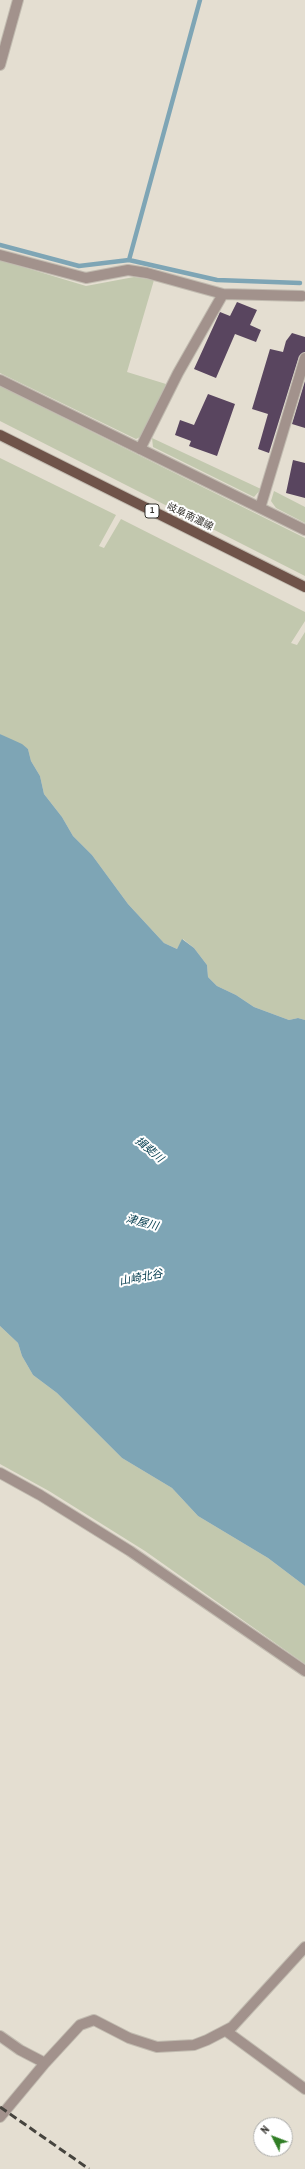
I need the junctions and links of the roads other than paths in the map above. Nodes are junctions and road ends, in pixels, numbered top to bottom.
1 (18, 0) edge
2 (0, 65) edge
3 (0, 255) edge
4 (304, 293) edge
5 (223, 294) junction
6 (305, 358) edge
7 (0, 380) edge
8 (0, 435) edge
9 (140, 449) junction
10 (260, 508) junction
11 (305, 530) edge
12 (305, 587) edge
13 (0, 1473) edge
14 (305, 1671) edge
15 (305, 1947) edge
16 (226, 2031) junction
17 (0, 2036) edge
18 (45, 2063) junction
19 (305, 2090) edge
20 (0, 2117) edge

1 - 2 street
3 - 5 street
4 - 5 street
5 - 9 street
6 - 10 street
7 - 9 street
8 - 12 main road, 岐阜南濃線 / 1
9 - 10 street
10 - 11 street
13 - 14 street
15 - 16 street
16 - 18 street
16 - 19 street
17 - 18 street
18 - 20 street

